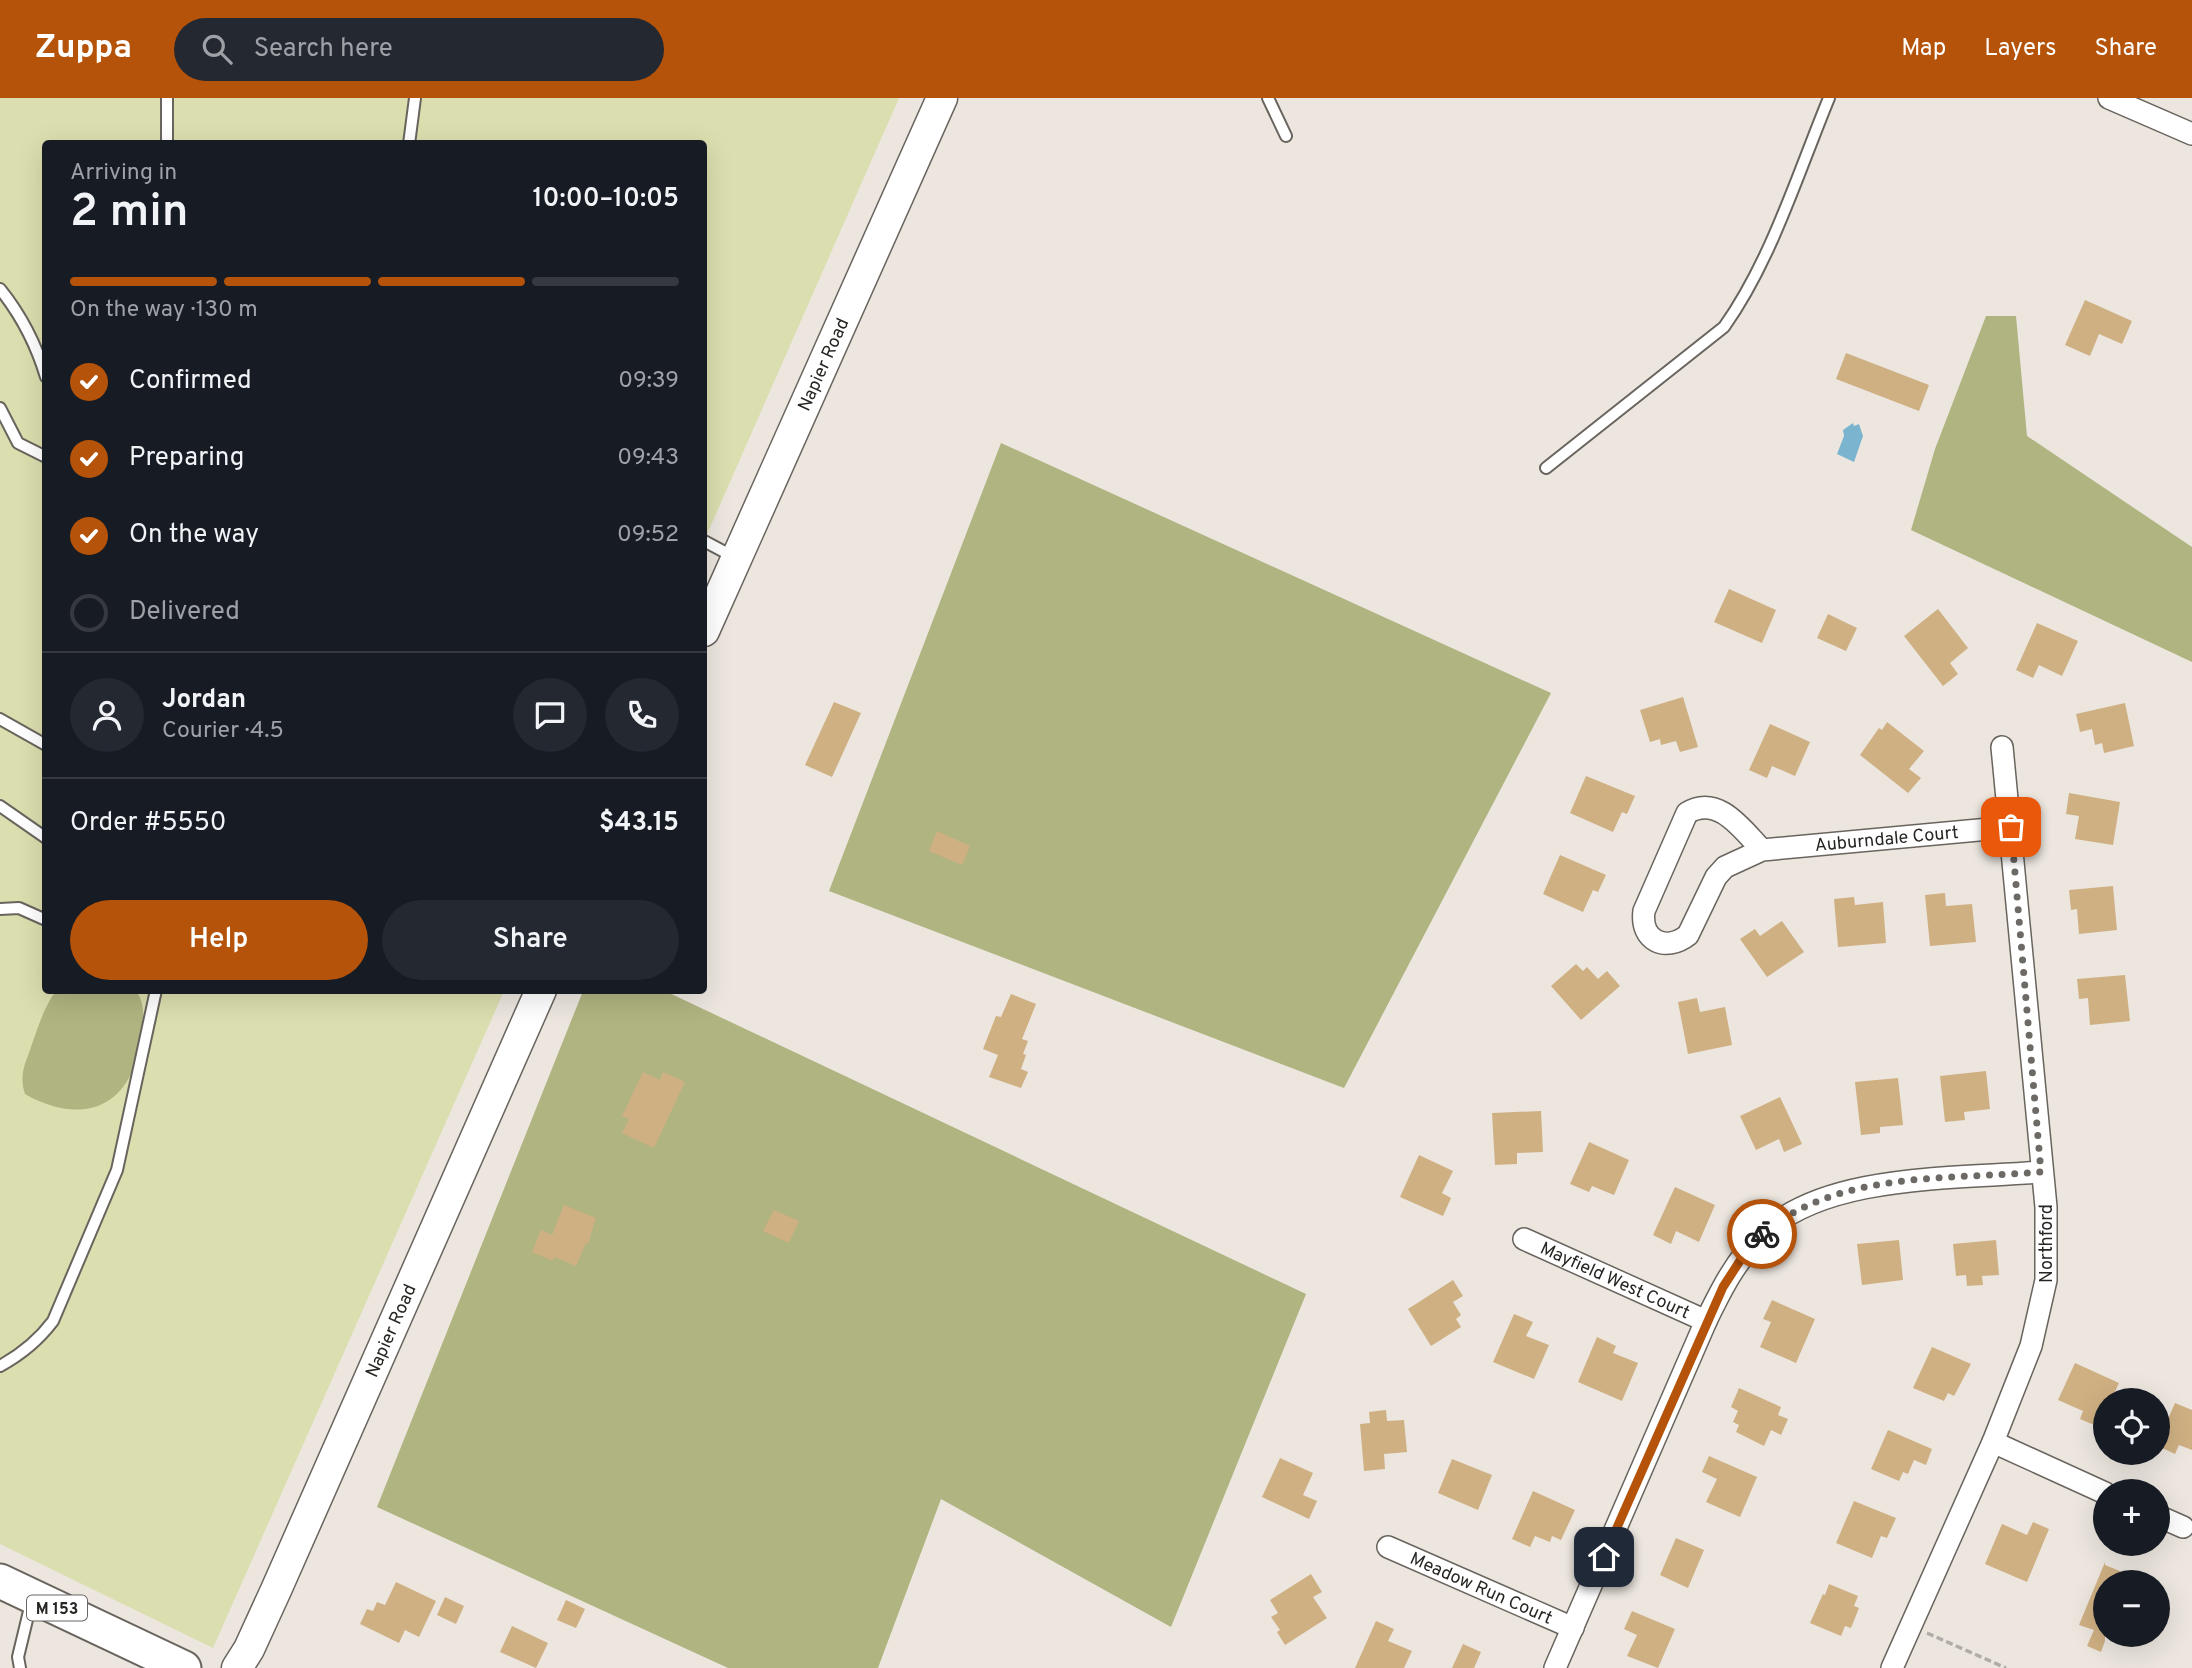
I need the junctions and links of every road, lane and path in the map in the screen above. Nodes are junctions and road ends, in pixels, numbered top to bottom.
1 (167, 98) edge
2 (415, 98) edge
3 (942, 98) edge
4 (1268, 98) edge
5 (1829, 98) edge
6 (2109, 98) edge
7 (2192, 134) edge
8 (1286, 136) dead end
9 (167, 140) edge
10 (410, 140) edge
11 (0, 289) edge
12 (42, 364) edge
13 (0, 408) edge
14 (42, 455) edge
15 (1546, 468) dead end
16 (707, 543) edge
17 (736, 558) junction
18 (707, 624) edge
19 (0, 719) edge
20 (42, 743) edge
21 (2003, 747) dead end
22 (0, 806) edge
23 (2011, 827) junction
24 (42, 835) edge
25 (1762, 850) junction
26 (0, 909) edge
27 (42, 917) edge
28 (155, 994) edge
29 (539, 994) edge
30 (2041, 1172) junction
31 (1524, 1239) dead end
32 (1706, 1321) junction
33 (0, 1366) edge
34 (1993, 1442) junction
35 (2093, 1488) edge
36 (2170, 1521) edge
37 (2183, 1527) dead end
38 (1388, 1547) dead end
39 (0, 1581) edge
40 (33, 1597) junction
41 (1910, 1626) junction
42 (1573, 1628) junction
43 (20, 1668) edge
44 (184, 1668) edge
45 (237, 1668) edge
46 (1555, 1668) edge
47 (1892, 1668) edge
48 (2006, 1668) edge

1 - 9 lane
2 - 10 lane
3 - 17 street, Napier Road
4 - 8 lane
5 - 15 lane
6 - 7 street
11 - 12 lane
13 - 14 lane
16 - 17 lane
17 - 18 street, Napier Road
19 - 20 lane
21 - 23 street, Northford
22 - 24 lane
23 - 25 street, Auburndale Court
23 - 30 street, Northford
25 - 25 street, Auburndale Court
26 - 27 lane
28 - 33 lane
29 - 45 street, Napier Road
30 - 32 street
30 - 34 street, Northford
31 - 32 street, Mayfield West Court
32 - 42 street
34 - 35 street
34 - 41 street, Northford
36 - 37 street
38 - 42 street, Meadow Run Court
39 - 40 main road, M 153
40 - 43 lane
40 - 44 main road, M 153
41 - 47 street, Northford
41 - 48 path
42 - 46 street

